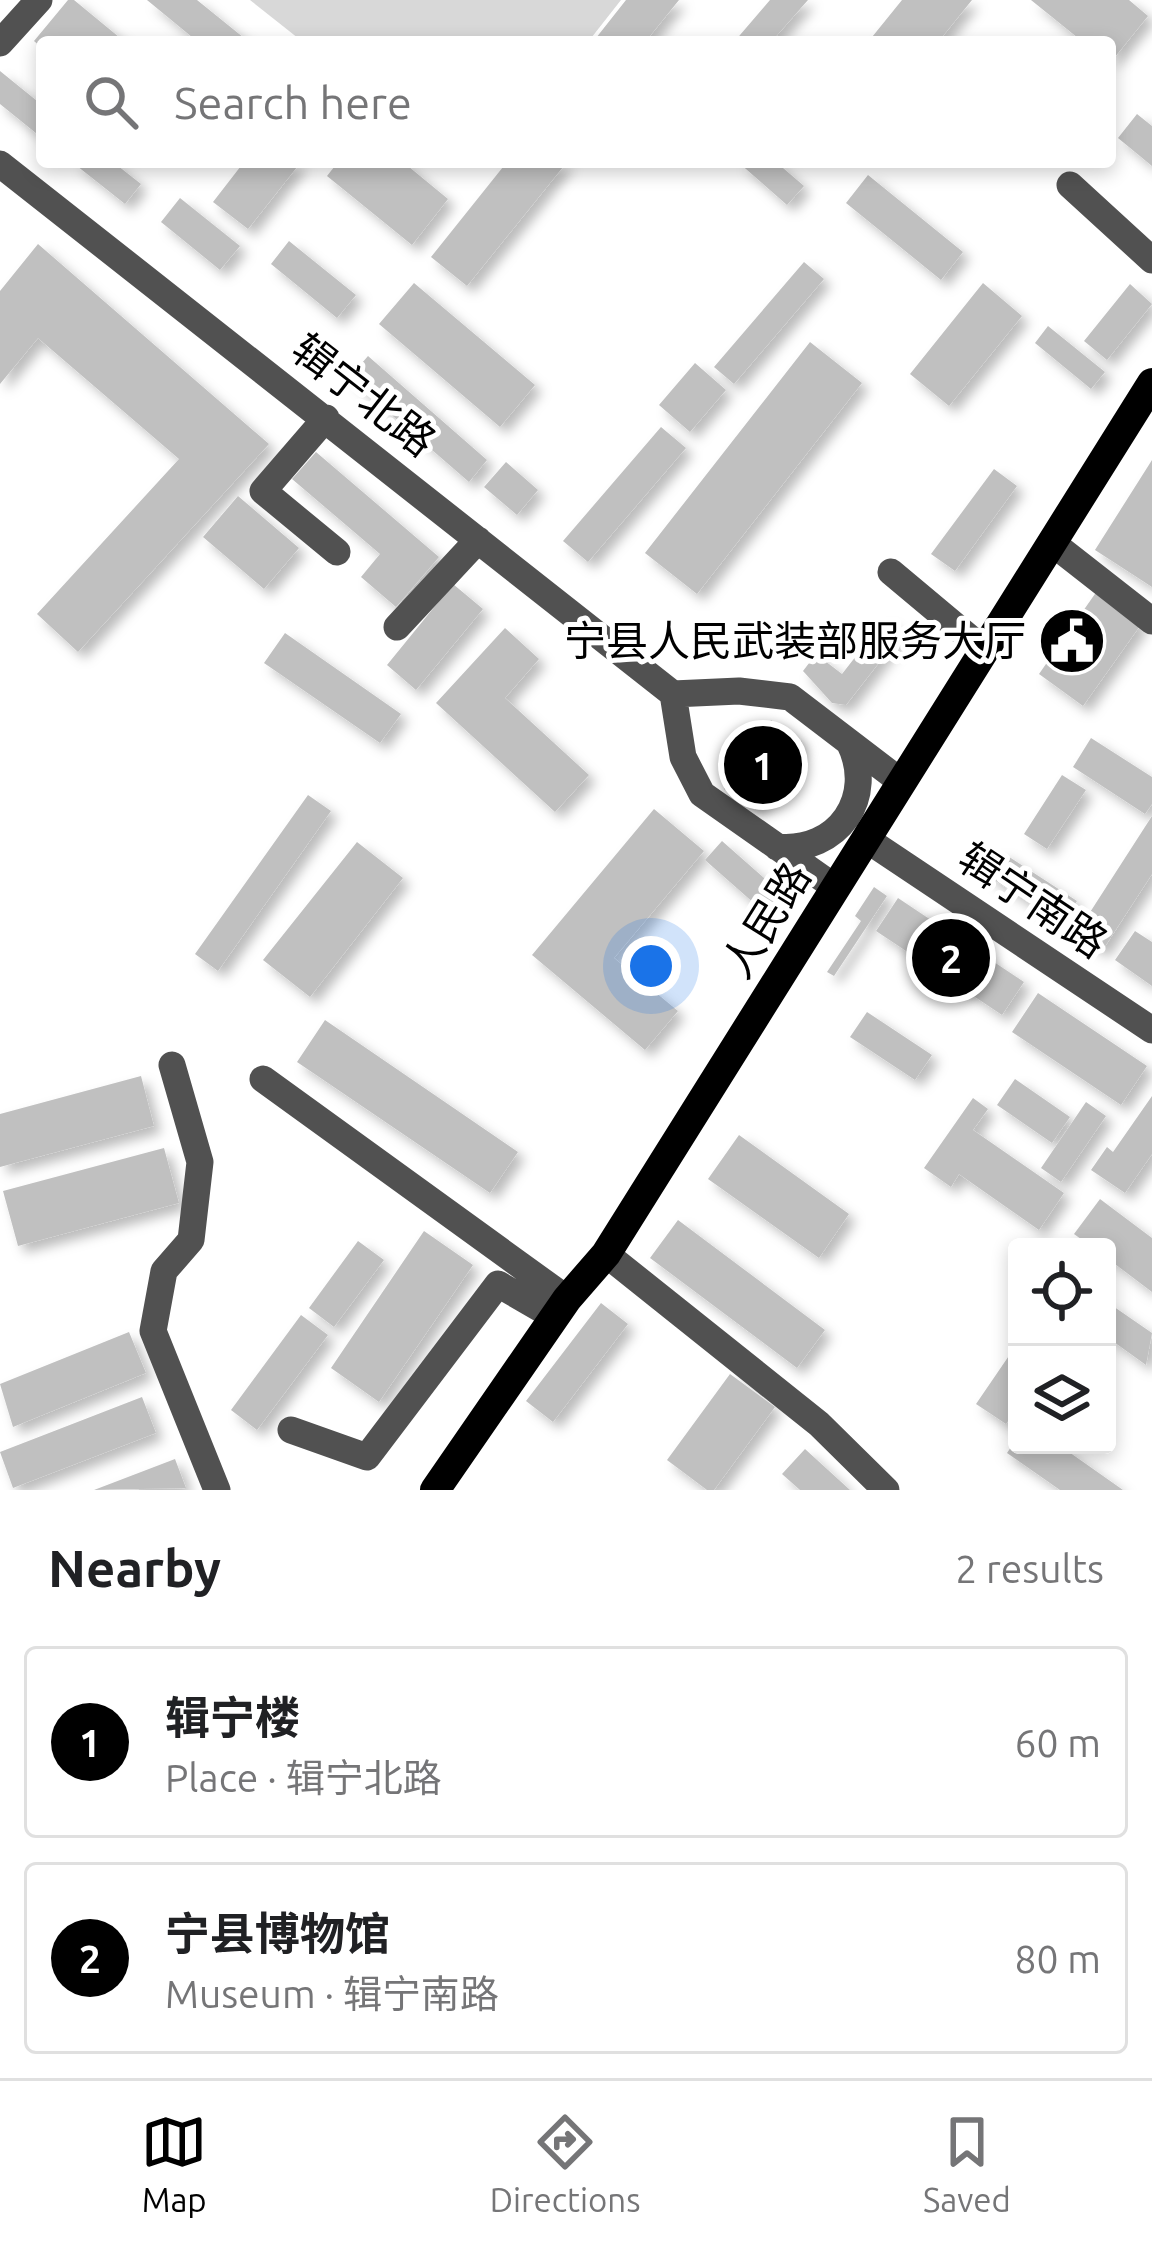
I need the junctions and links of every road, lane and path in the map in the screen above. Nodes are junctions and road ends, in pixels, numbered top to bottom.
1 (39, 0) edge
2 (0, 43) edge
3 (0, 164) edge
4 (1070, 184) dead end
5 (1152, 260) edge
6 (1152, 382) edge
7 (326, 418) junction
8 (478, 540) junction
9 (1051, 542) junction
10 (338, 552) dead end
11 (890, 572) dead end
12 (1152, 621) edge
13 (397, 627) dead end
14 (983, 649) junction
15 (673, 694) junction
16 (849, 742) junction
17 (901, 781) junction
18 (866, 839) junction
19 (777, 847) junction
20 (836, 888) junction
21 (1152, 1030) edge
22 (172, 1065) dead end
23 (263, 1079) dead end
24 (606, 1254) junction
25 (561, 1308) junction
26 (291, 1430) dead end
27 (217, 1490) edge
28 (435, 1490) edge
29 (886, 1490) edge

1 - 2 street
3 - 7 street, 辑宁北路
4 - 5 street
6 - 9 main road, 人民路
7 - 8 street, 辑宁北路
7 - 10 street
8 - 13 street
8 - 15 street, 辑宁北路
9 - 12 street
9 - 14 main road, 人民路
11 - 14 street
14 - 17 main road, 人民路
15 - 16 street
15 - 19 street
16 - 17 street
16 - 19 street
17 - 18 main road, 人民路
18 - 20 main road, 人民路
18 - 21 street, 辑宁南路
19 - 20 street
20 - 24 main road, 人民路
22 - 27 street
23 - 25 street
24 - 25 main road, 人民路
24 - 29 street
25 - 26 street
25 - 28 main road, 人民路

